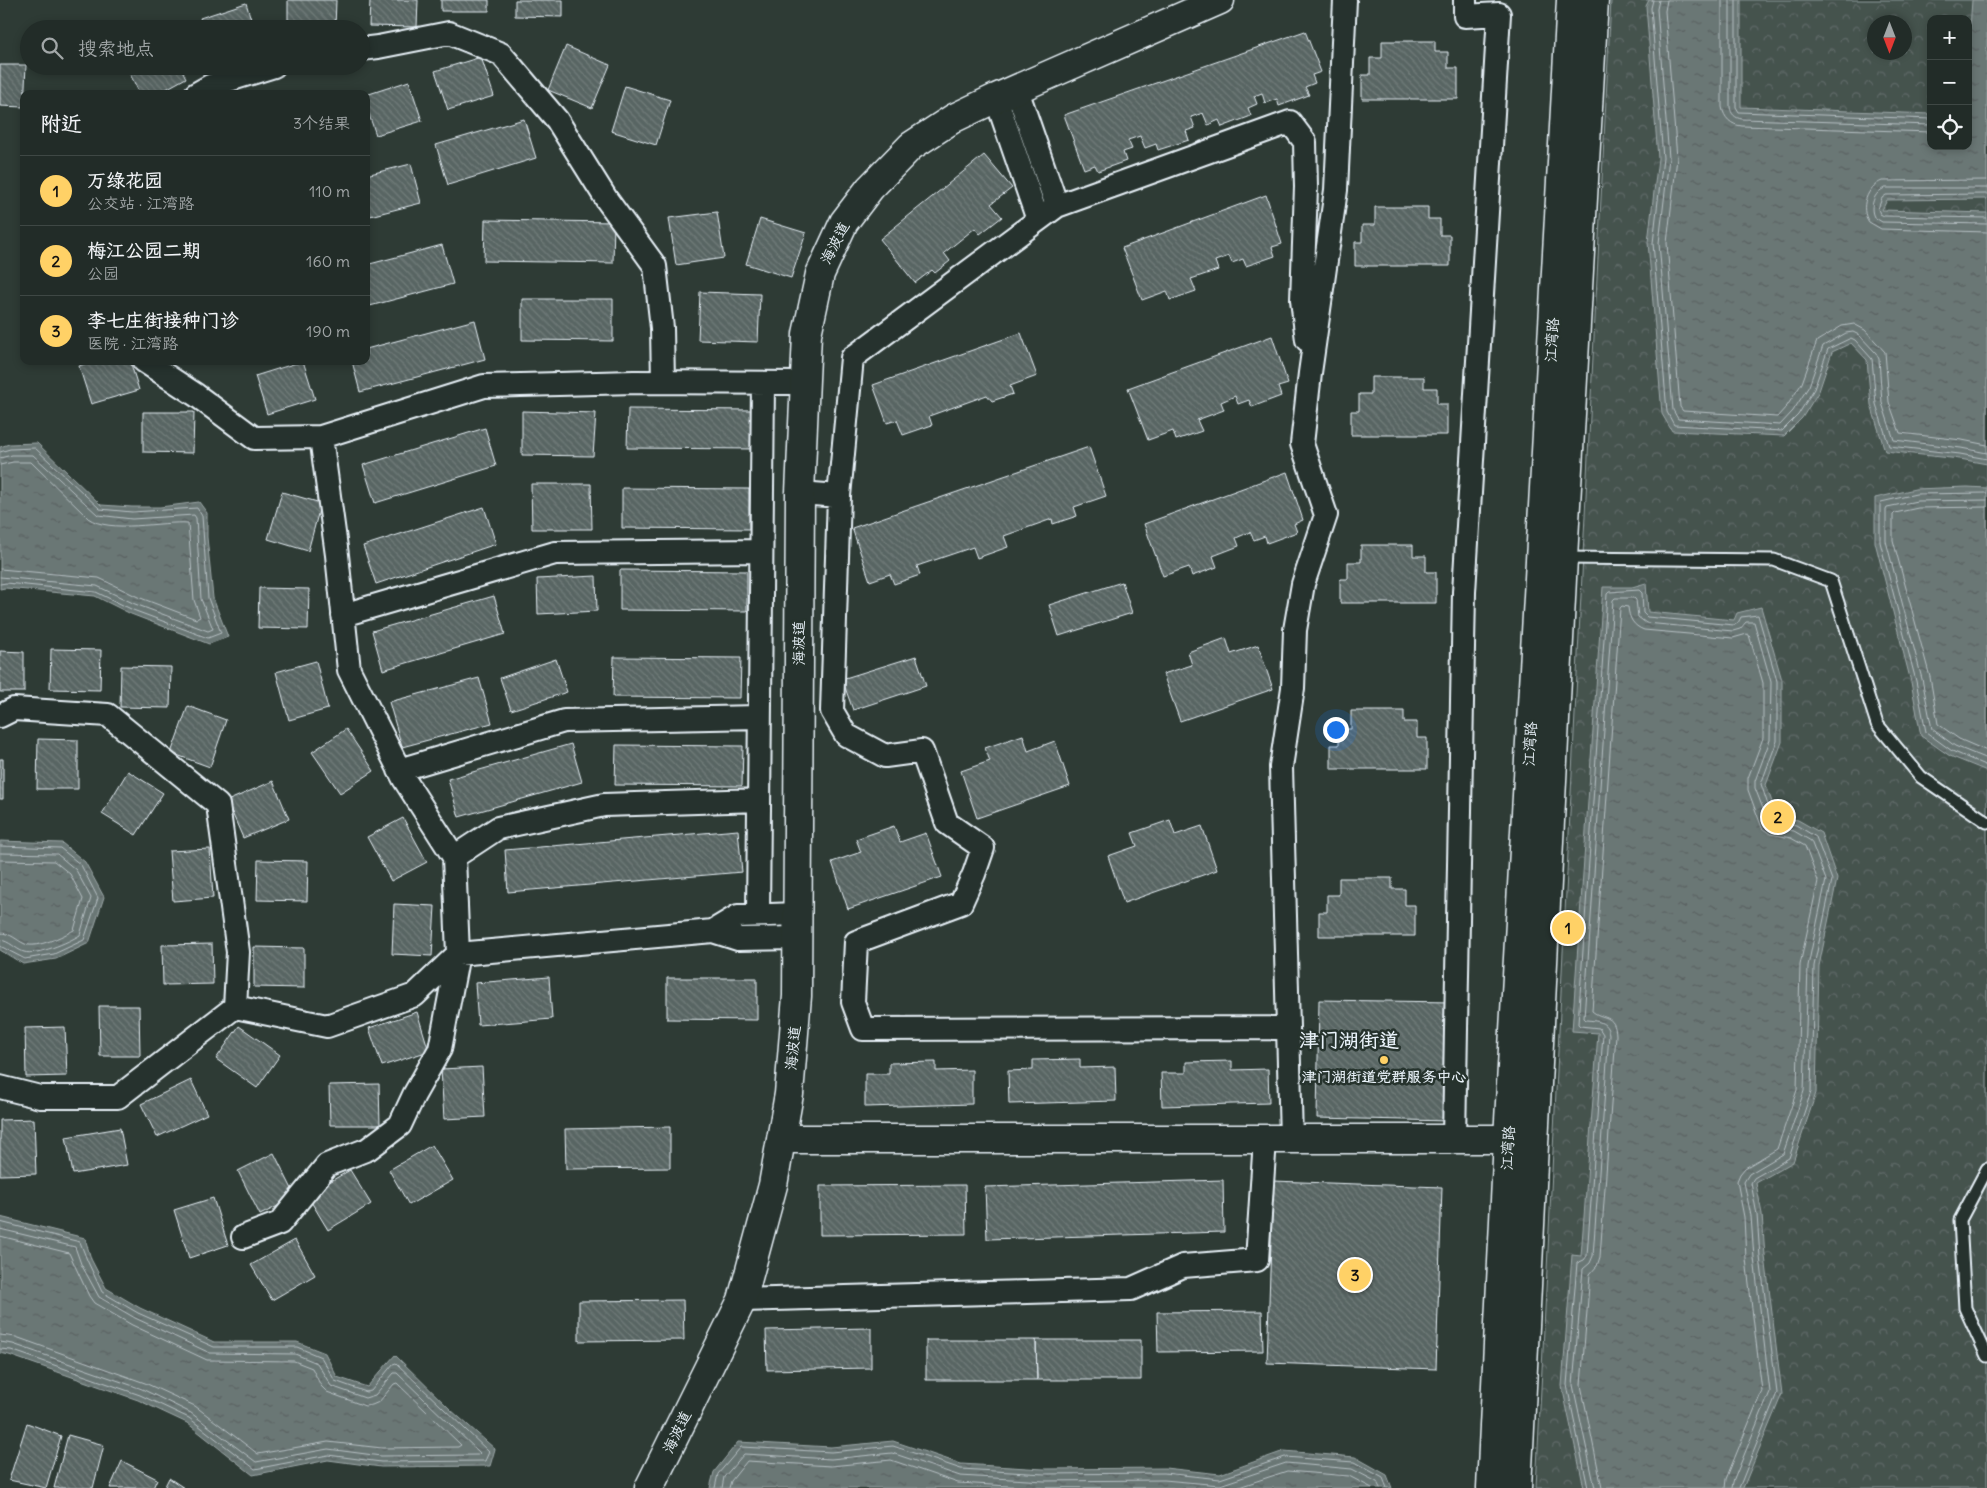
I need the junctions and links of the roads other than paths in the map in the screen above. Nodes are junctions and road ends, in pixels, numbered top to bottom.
1 (1220, 0) edge
2 (1345, 0) edge
3 (1465, 0) edge
4 (1571, 0) edge
5 (1594, 0) edge
6 (370, 48) edge
7 (245, 75) edge
8 (203, 90) edge
9 (1007, 94) junction
10 (1057, 206) junction
11 (1038, 220) junction
12 (150, 365) edge
13 (1310, 373) junction
14 (663, 382) junction
15 (763, 382) junction
16 (804, 383) junction
17 (321, 437) junction
18 (800, 493) junction
19 (839, 496) junction
20 (761, 551) junction
21 (1563, 558) junction
22 (343, 615) junction
23 (0, 716) edge
24 (759, 717) junction
25 (399, 770) junction
26 (759, 800) junction
27 (1987, 822) edge
28 (454, 856) junction
29 (758, 915) junction
30 (797, 926) junction
31 (713, 931) junction
32 (458, 954) junction
33 (235, 1007) junction
34 (1288, 1028) junction
35 (0, 1086) edge
36 (781, 1139) junction
37 (1278, 1139) junction
38 (1454, 1139) junction
39 (1521, 1139) junction
40 (1987, 1169) edge
41 (243, 1237) dead end
42 (742, 1300) junction
43 (1987, 1356) edge
44 (649, 1488) edge
45 (1491, 1488) edge
46 (1517, 1488) edge

1 - 9 main road, 海波道
2 - 13 street
3 - 38 street
4 - 39 main road, 江湾路
5 - 21 main road, 江湾路
6 - 14 street
7 - 8 street
9 - 10 street
9 - 11 street
9 - 16 main road, 海波道
10 - 11 street
10 - 13 street
11 - 19 street
12 - 17 street
13 - 34 street
14 - 15 street
14 - 17 street
15 - 16 street
15 - 20 street
16 - 18 main road, 海波道
17 - 22 street
18 - 19 street
18 - 30 main road, 海波道
19 - 34 street
20 - 22 street
20 - 24 street
21 - 27 lane
21 - 39 main road, 江湾路
22 - 25 street
23 - 33 street
24 - 25 street
24 - 26 street
25 - 28 street
26 - 28 street
26 - 29 street
28 - 32 street
29 - 30 street
29 - 31 street
30 - 31 street
30 - 36 main road, 海波道
31 - 32 street
32 - 33 street
32 - 41 street
33 - 35 street
34 - 37 street
36 - 37 main road
36 - 42 main road, 海波道
37 - 38 main road
37 - 42 street
38 - 39 main road
39 - 45 main road, 江湾路
39 - 46 main road, 江湾路
40 - 43 lane
42 - 44 main road, 海波道

